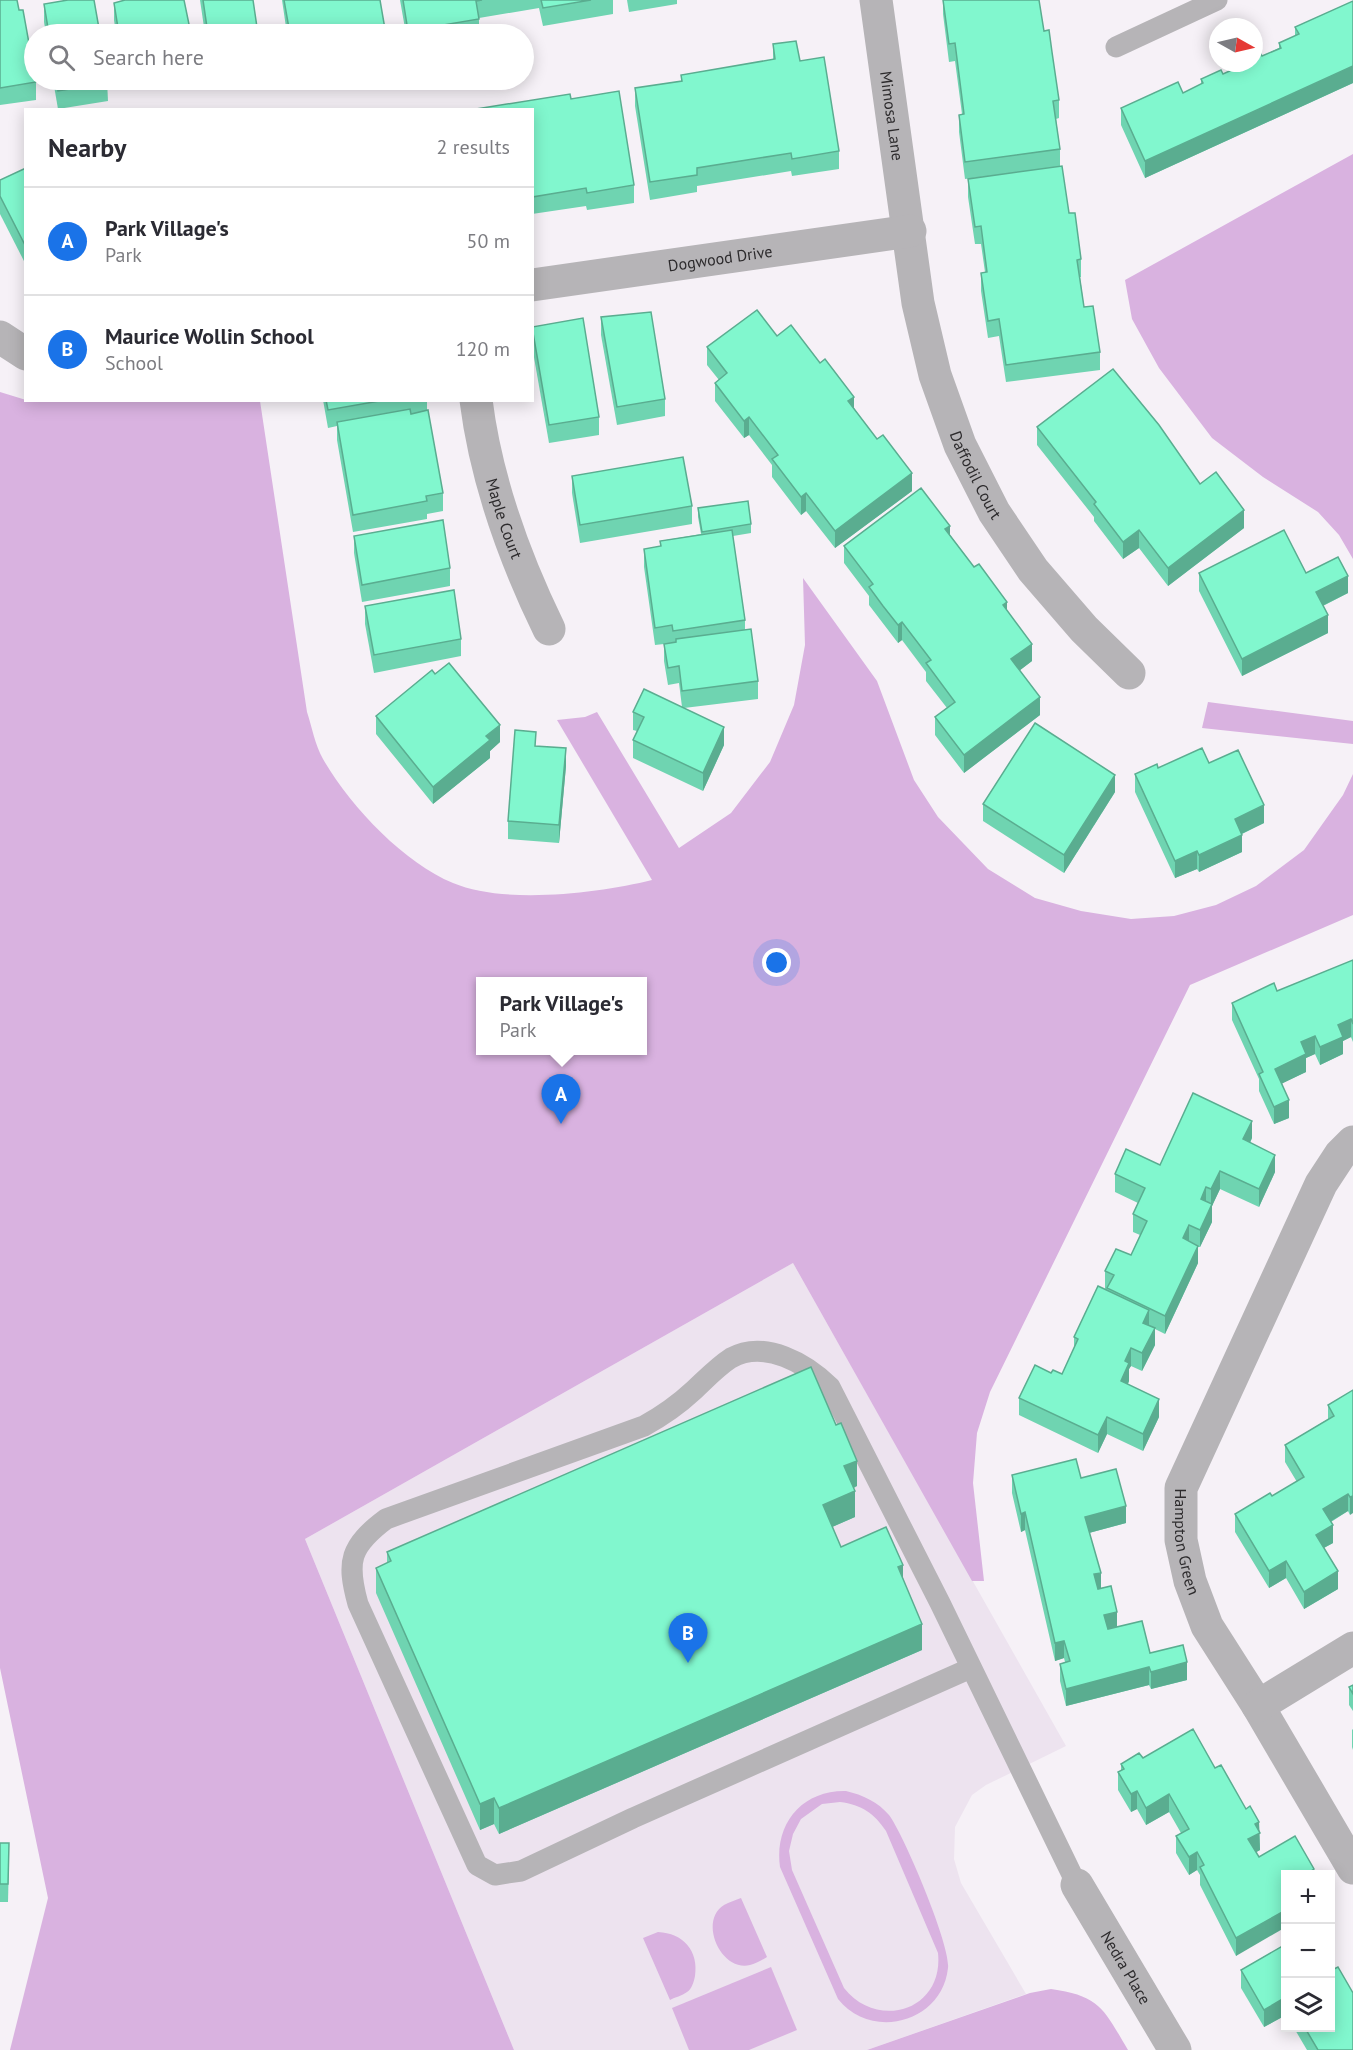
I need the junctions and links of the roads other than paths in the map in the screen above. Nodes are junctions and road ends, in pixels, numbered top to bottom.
1 (876, 0) edge
2 (1217, 0) edge
3 (1116, 46) dead end
4 (910, 231) junction
5 (534, 285) edge
6 (0, 337) edge
7 (24, 353) edge
8 (476, 402) edge
9 (549, 629) dead end
10 (1130, 672) dead end
11 (1353, 1142) edge
12 (1353, 1648) edge
13 (971, 1668) junction
14 (1258, 1706) junction
15 (1353, 1868) edge
16 (1077, 1885) joint
17 (1175, 2050) edge

1 - 4 street, Mimosa Lane
2 - 3 lane
4 - 5 street, Dogwood Drive
4 - 10 street, Daffodil Court
6 - 7 street
8 - 9 street, Maple Court
11 - 14 street, Hampton Green
12 - 14 street
13 - 13 lane
13 - 16 lane
14 - 15 street, Hampton Green
16 - 17 street, Nedra Place

